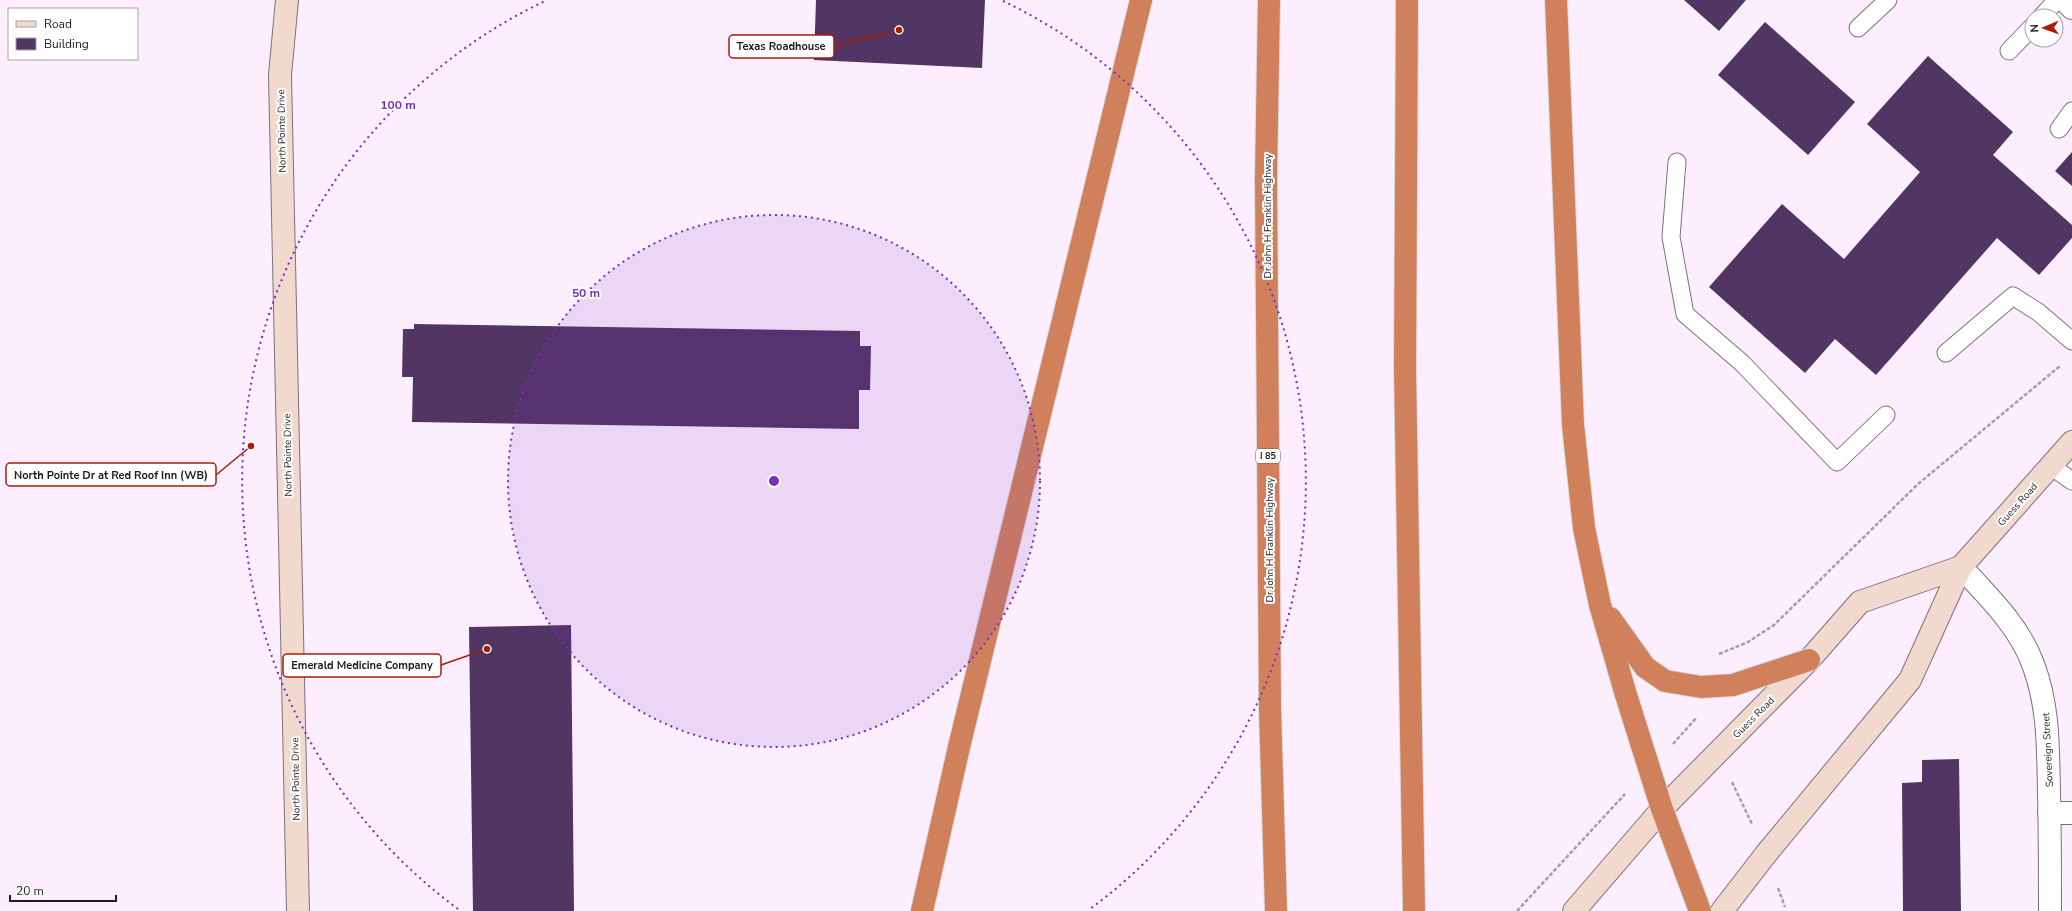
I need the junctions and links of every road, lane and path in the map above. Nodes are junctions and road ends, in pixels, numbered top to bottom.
1 (287, 0) edge
2 (1141, 0) edge
3 (1269, 0) edge
4 (1407, 0) edge
5 (1556, 0) edge
6 (1888, 0) edge
7 (2057, 0) edge
8 (2064, 0) edge
9 (2050, 8) edge
10 (2072, 8) edge
11 (1858, 28) dead end
12 (2024, 35) edge
13 (2008, 51) dead end
14 (2072, 111) edge
15 (2058, 129) dead end
16 (1677, 162) dead end
17 (2072, 340) edge
18 (1946, 353) dead end
19 (2063, 364) dead end
20 (1886, 415) dead end
21 (2072, 442) edge
22 (2051, 466) junction
23 (2072, 481) edge
24 (1962, 567) junction
25 (1600, 605) junction
26 (1809, 660) junction
27 (1701, 687) junction
28 (1718, 751) junction
29 (1650, 769) junction
30 (1662, 809) junction
31 (2049, 813) junction
32 (2072, 813) edge
33 (1766, 854) junction
34 (1785, 907) dead end
35 (298, 911) edge
36 (922, 911) edge
37 (1276, 911) edge
38 (1414, 911) edge
39 (1517, 911) edge
40 (1574, 911) edge
41 (1700, 911) edge
42 (1722, 911) edge
43 (2050, 911) edge

1 - 35 main road, North Pointe Drive
2 - 36 highway
3 - 37 highway, Dr John H Franklin Highway / I 85
4 - 38 highway
5 - 25 highway
6 - 11 lane
7 - 9 lane
8 - 10 street
12 - 13 lane
14 - 15 lane
16 - 20 lane
17 - 18 lane
19 - 27 path
21 - 22 main road, Guess Road
22 - 23 lane
22 - 24 main road, Guess Road
24 - 26 main road, Guess Road
24 - 31 street, Sovereign Street
24 - 33 main road, Guess Road
25 - 27 highway
25 - 29 highway
26 - 27 highway
26 - 28 main road, Guess Road
27 - 29 path
28 - 30 main road, Guess Road
28 - 33 path
29 - 30 highway
29 - 39 path
30 - 40 main road, Guess Road
30 - 41 highway
31 - 32 street
31 - 43 street, Sovereign Street
33 - 34 path
33 - 42 main road, Guess Road

